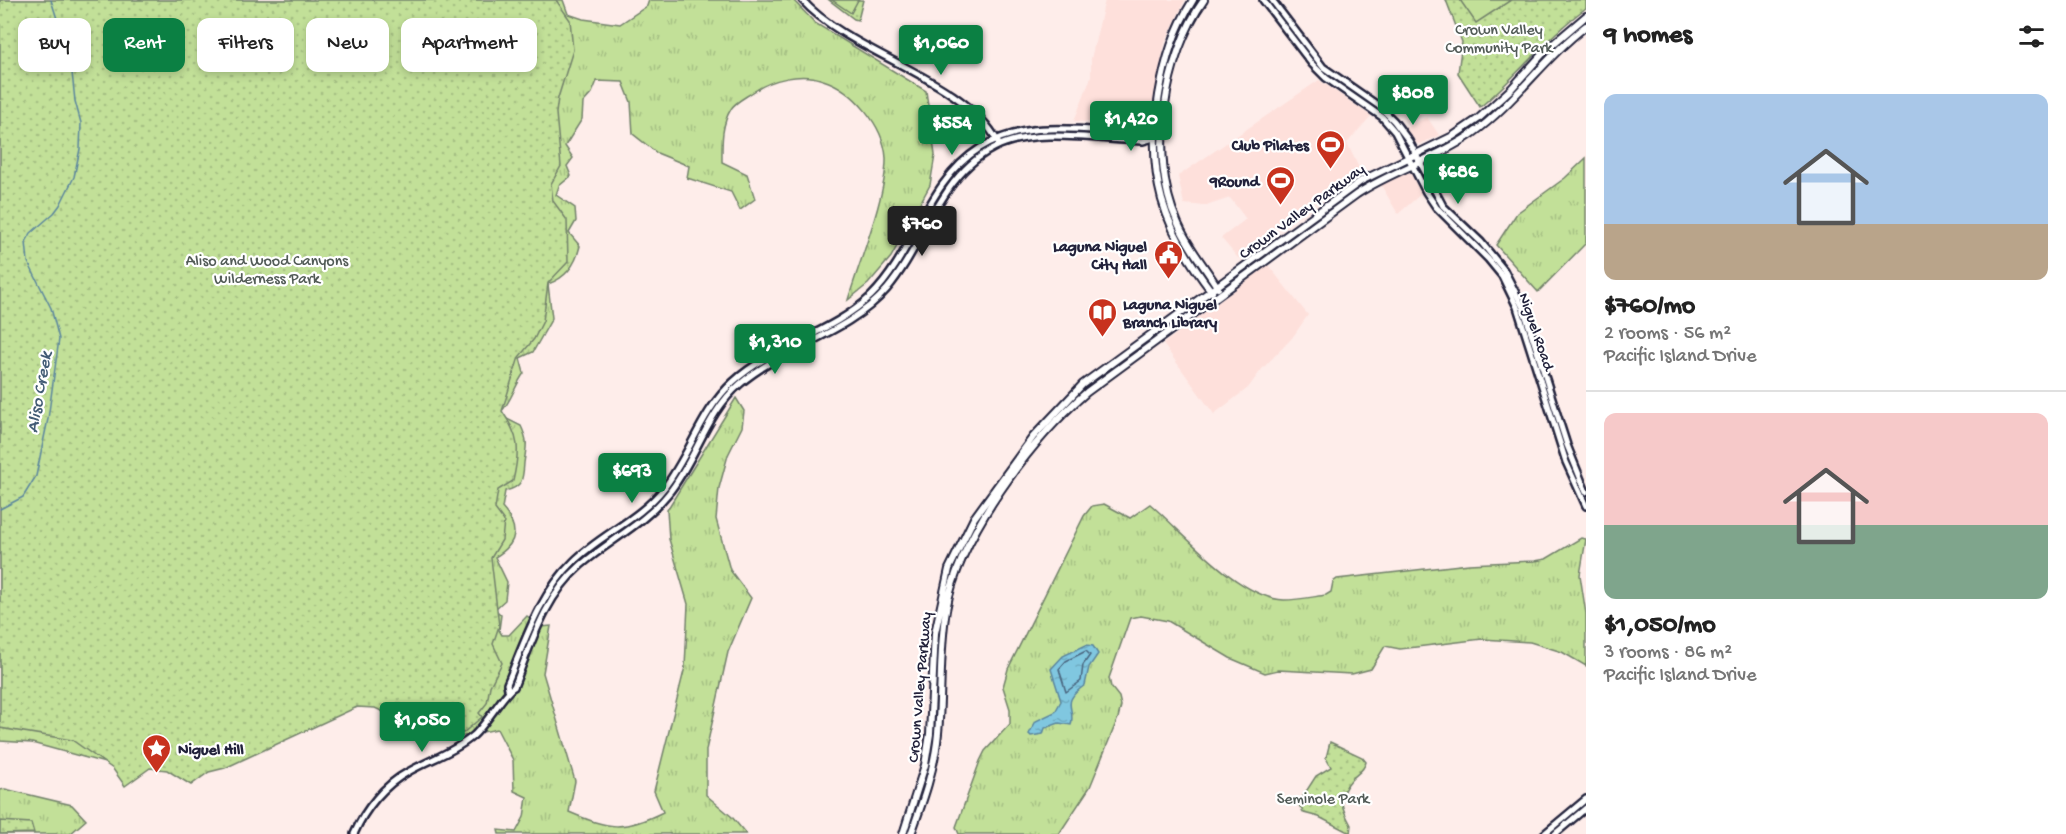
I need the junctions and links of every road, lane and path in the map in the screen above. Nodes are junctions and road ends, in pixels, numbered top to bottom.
1 (802, 0) edge
2 (1193, 0) edge
3 (1204, 0) edge
4 (1263, 0) edge
5 (1272, 0) edge
6 (1586, 16) edge
7 (1586, 26) edge
8 (1179, 46) junction
9 (1168, 53) junction
10 (1174, 68) junction
11 (1335, 78) junction
12 (1343, 91) junction
13 (1356, 91) junction
14 (1154, 138) junction
15 (998, 142) junction
16 (1414, 159) junction
17 (934, 199) junction
18 (1315, 215) junction
19 (1176, 220) junction
20 (1319, 222) junction
21 (1168, 223) junction
22 (1466, 233) junction
23 (922, 234) junction
24 (904, 251) junction
25 (1214, 288) junction
26 (1219, 295) junction
27 (827, 327) junction
28 (839, 327) junction
29 (821, 337) junction
30 (1065, 411) junction
31 (1040, 428) junction
32 (1027, 457) junction
33 (1583, 486) junction
34 (1586, 492) edge
35 (1586, 499) edge
36 (1586, 506) edge
37 (508, 689) junction
38 (1586, 798) edge
39 (1586, 808) edge
40 (354, 834) edge
41 (903, 834) edge
42 (911, 834) edge
43 (1544, 834) edge
44 (1555, 834) edge

1 - 15 main road
2 - 9 main road
3 - 8 main road
4 - 12 main road, Niguel Road
5 - 11 main road, Niguel Road
6 - 16 main road, Crown Valley Parkway
7 - 16 main road, Crown Valley Parkway
8 - 9 main road
8 - 10 main road
9 - 10 main road
9 - 14 main road
10 - 19 main road
11 - 12 main road
11 - 13 main road, Niguel Road
12 - 13 main road
12 - 16 main road, Niguel Road
13 - 16 main road, Niguel Road
14 - 15 main road
14 - 21 main road
15 - 17 main road
15 - 23 main road
16 - 18 main road, Crown Valley Parkway
16 - 20 main road, Crown Valley Parkway
16 - 22 main road, Niguel Road
17 - 23 main road
17 - 24 main road
18 - 20 main road
18 - 25 main road, Crown Valley Parkway
19 - 21 main road
19 - 25 main road
20 - 26 main road, Crown Valley Parkway
21 - 25 main road
22 - 33 main road, Niguel Road
22 - 36 main road, Niguel Road
23 - 24 main road
23 - 28 main road
24 - 27 main road
25 - 26 main road
25 - 31 main road, Crown Valley Parkway
26 - 30 main road, Crown Valley Parkway
27 - 28 main road
27 - 29 main road
27 - 37 main road
28 - 29 main road
29 - 37 main road
30 - 31 main road
30 - 32 main road, Crown Valley Parkway
31 - 32 main road
31 - 41 main road, Crown Valley Parkway
32 - 42 main road, Crown Valley Parkway
33 - 34 main road, Niguel Road
33 - 35 main road
37 - 40 main road
38 - 43 main road
39 - 44 main road

